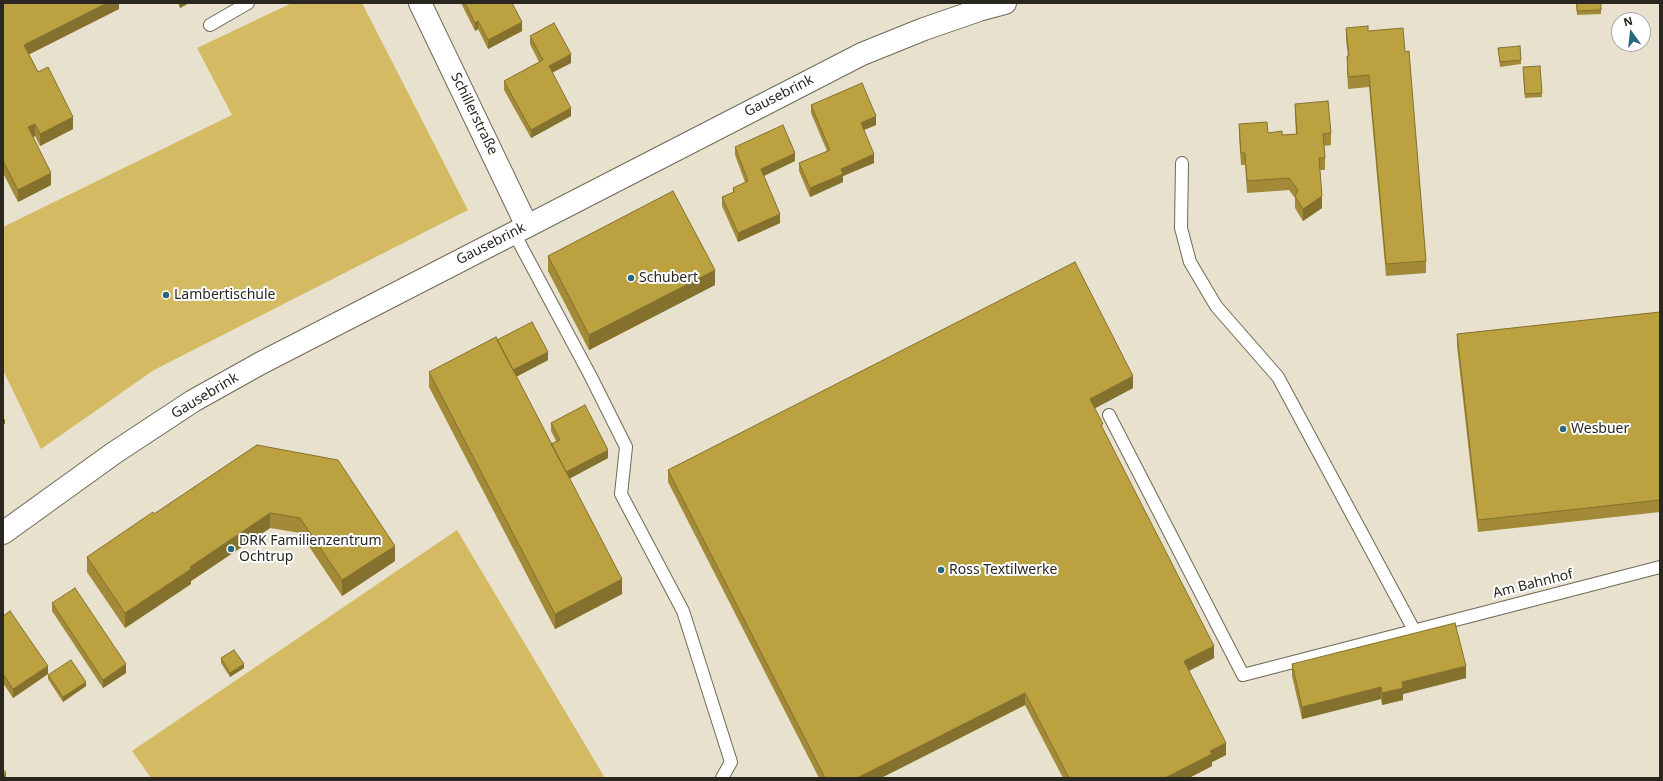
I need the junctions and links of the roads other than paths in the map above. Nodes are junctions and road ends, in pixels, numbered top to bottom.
1 (248, 3) edge
2 (420, 3) edge
3 (1005, 3) edge
4 (210, 25) dead end
5 (1182, 163) dead end
6 (520, 229) junction
7 (1109, 415) dead end
8 (3, 533) edge
9 (1660, 567) edge
10 (1414, 630) junction
11 (722, 778) edge

1 - 4 lane
2 - 6 main road, Schillerstraße
3 - 6 main road, Gausebrink
5 - 10 lane
6 - 8 main road, Gausebrink
6 - 11 lane
7 - 10 lane, Am Bahnhof
9 - 10 lane, Am Bahnhof

